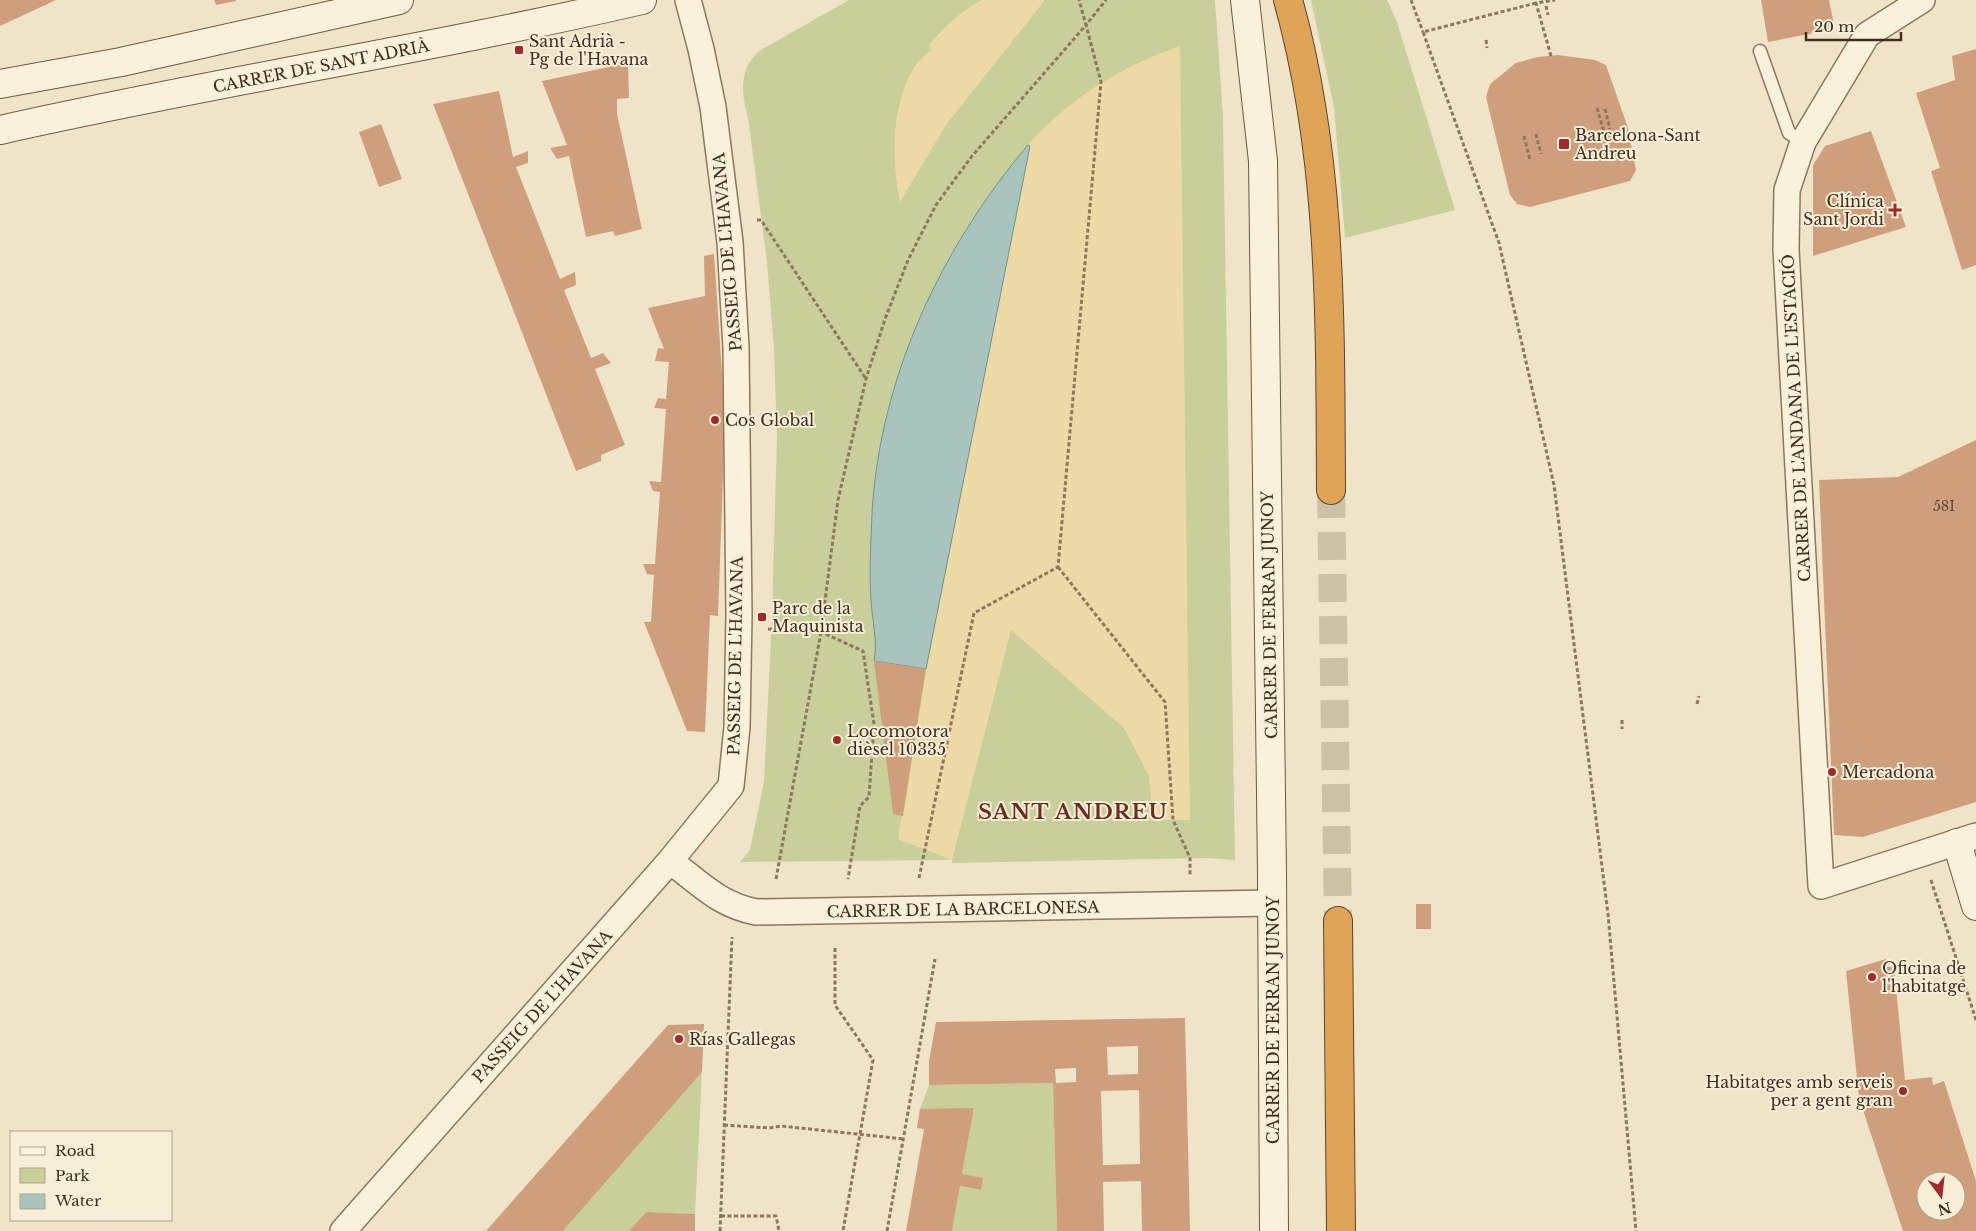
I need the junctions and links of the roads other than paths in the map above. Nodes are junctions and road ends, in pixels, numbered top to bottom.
1 (398, 0) edge
2 (642, 0) edge
3 (688, 0) edge
4 (1245, 0) edge
5 (1288, 0) edge
6 (1922, 0) edge
7 (1760, 51) dead end
8 (0, 84) edge
9 (0, 130) edge
10 (1804, 142) junction
11 (1331, 490) tunnel mouth
12 (1967, 840) edge
13 (670, 861) junction
14 (1272, 903) junction
15 (1976, 906) edge
16 (1338, 921) tunnel mouth
17 (343, 1231) edge
18 (1274, 1231) edge
19 (1340, 1231) edge

1 - 8 main road
2 - 9 main road, CARRER DE SANT ADRIÀ
3 - 13 street, PASSEIG DE L'HAVANA
4 - 14 main road, CARRER DE FERRAN JUNOY
5 - 11 highway
6 - 10 street, CARRER DE L'ANDANA DE L'ESTACIÓ
7 - 10 lane
10 - 12 street, CARRER DE L'ANDANA DE L'ESTACIÓ
12 - 15 main road
13 - 14 street, CARRER DE LA BARCELONESA
13 - 17 street, PASSEIG DE L'HAVANA
14 - 18 main road, CARRER DE FERRAN JUNOY
16 - 19 highway

